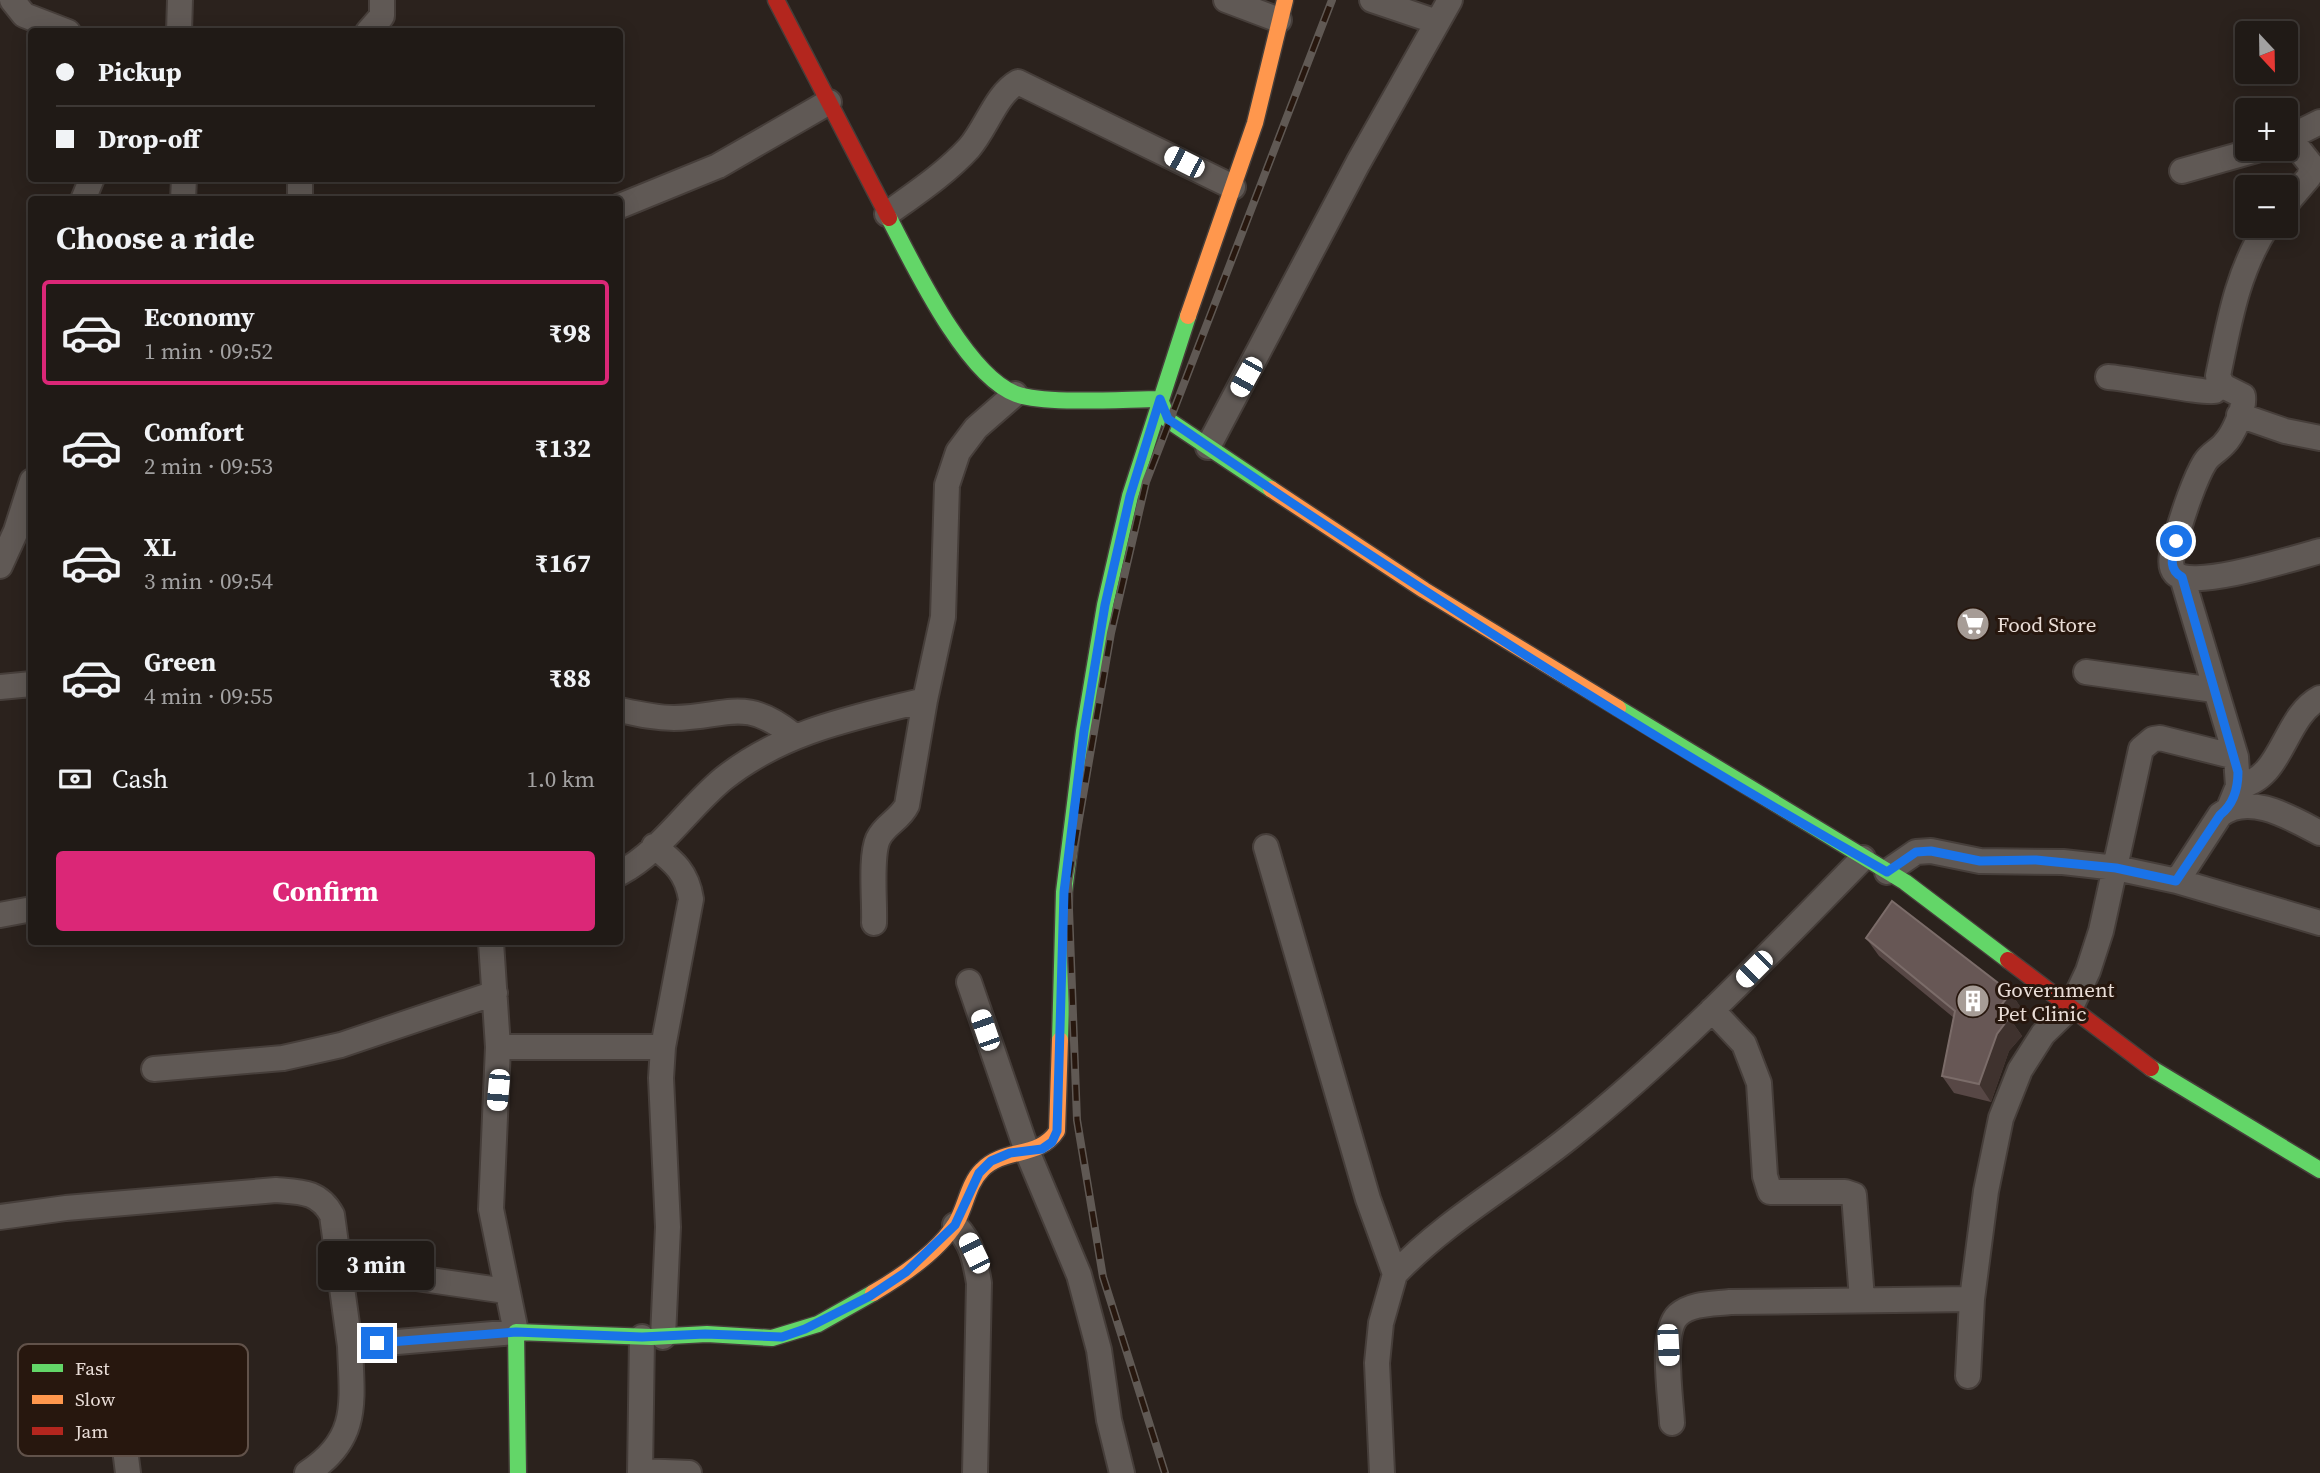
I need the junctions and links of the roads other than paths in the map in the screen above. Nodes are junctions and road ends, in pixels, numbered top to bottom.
1 (12, 0) edge
2 (180, 0) edge
3 (382, 0) edge
4 (776, 0) edge
5 (1226, 0) edge
6 (1372, 0) edge
7 (1450, 0) edge
8 (1282, 10) edge
9 (1437, 22) junction
10 (58, 28) edge
11 (178, 28) edge
12 (372, 28) edge
13 (829, 102) junction
14 (2320, 122) edge
15 (2298, 133) edge
16 (2298, 150) edge
17 (2235, 156) edge
18 (2182, 171) dead end
19 (1233, 187) junction
20 (2298, 190) edge
21 (623, 205) edge
22 (887, 214) junction
23 (2259, 238) edge
24 (2108, 377) dead end
25 (2219, 382) junction
26 (1015, 394) junction
27 (1160, 399) junction
28 (2239, 415) junction
29 (2320, 438) edge
30 (1208, 447) junction
31 (28, 494) edge
32 (2320, 551) edge
33 (0, 566) edge
34 (2182, 577) junction
35 (2085, 673) dead end
36 (28, 684) edge
37 (0, 687) edge
38 (2214, 690) junction
39 (2320, 698) edge
40 (925, 700) junction
41 (623, 711) edge
42 (793, 735) junction
43 (2236, 757) junction
44 (2234, 797) junction
45 (2320, 833) edge
46 (654, 846) junction
47 (1266, 846) dead end
48 (1863, 858) junction
49 (2116, 868) junction
50 (623, 871) edge
51 (1887, 872) junction
52 (2176, 881) junction
53 (28, 910) edge
54 (0, 915) edge
55 (874, 923) dead end
56 (2320, 923) edge
57 (491, 945) edge
58 (969, 982) dead end
59 (495, 993) junction
60 (2071, 1007) junction
61 (1712, 1010) junction
62 (498, 1047) junction
63 (663, 1047) junction
64 (154, 1069) dead end
65 (1027, 1151) junction
66 (2320, 1170) edge
67 (0, 1217) edge
68 (955, 1225) junction
69 (340, 1267) junction
70 (1395, 1274) junction
71 (506, 1291) junction
72 (1862, 1299) junction
73 (1972, 1299) junction
74 (516, 1332) junction
75 (652, 1337) junction
76 (350, 1346) junction
77 (1968, 1376) dead end
78 (1672, 1423) dead end
79 (336, 1463) edge
80 (640, 1472) edge
81 (307, 1473) edge
82 (519, 1473) edge
83 (689, 1473) edge
84 (975, 1473) edge
85 (1122, 1473) edge
86 (1382, 1473) edge

1 - 10 street
2 - 11 street
3 - 12 street
4 - 13 street
5 - 8 street
6 - 9 street
7 - 9 street
8 - 19 street
9 - 30 street
13 - 21 street
13 - 22 street
14 - 15 street
16 - 20 street
17 - 18 street
19 - 22 street
19 - 27 street
22 - 26 street
23 - 25 street
24 - 25 street
25 - 28 street
26 - 27 street
26 - 40 street
27 - 30 street
27 - 65 street
28 - 29 street
28 - 34 street
30 - 48 street
31 - 33 street
32 - 34 street
34 - 38 street
35 - 38 street
36 - 37 street
38 - 43 street
39 - 44 street
40 - 42 street
40 - 55 street
41 - 42 street
42 - 46 street
43 - 44 street
43 - 49 street
44 - 45 street
44 - 52 street
46 - 50 street
46 - 63 street
47 - 70 street
48 - 51 street
48 - 61 street
49 - 51 street
49 - 52 street
49 - 60 street
51 - 60 street
52 - 56 street
53 - 54 street
57 - 59 street
58 - 65 street
59 - 62 street
59 - 64 street
60 - 66 street
60 - 73 street
61 - 70 street
61 - 72 street
62 - 63 street
62 - 71 street
63 - 75 street
65 - 68 street
65 - 85 street
67 - 69 street
68 - 75 street
68 - 84 street
69 - 71 street
69 - 76 street
70 - 86 street
71 - 74 street
72 - 73 street
72 - 78 street
73 - 77 street
74 - 75 street
74 - 76 street
74 - 82 street
75 - 80 street
76 - 79 street
79 - 81 street
80 - 83 street

